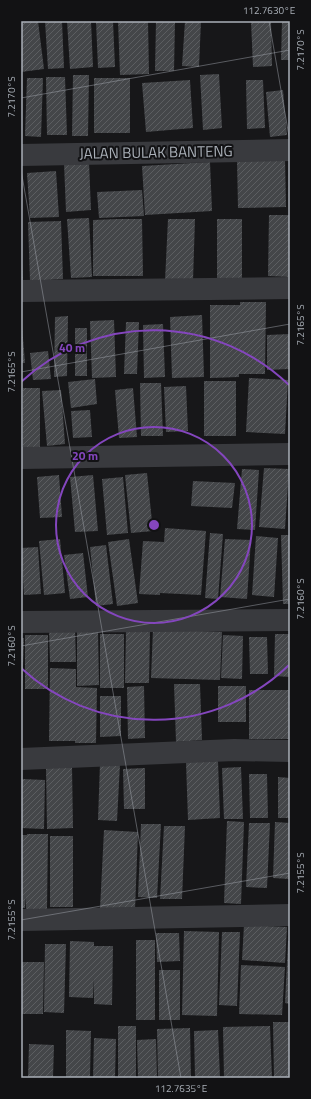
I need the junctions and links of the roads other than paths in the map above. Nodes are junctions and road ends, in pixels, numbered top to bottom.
1 (290, 150) edge
2 (21, 154) edge
3 (290, 288) edge
4 (21, 291) edge
5 (290, 454) edge
6 (21, 458) edge
7 (290, 620) edge
8 (21, 622) edge
9 (290, 751) edge
10 (21, 759) edge
11 (290, 915) edge
12 (21, 920) edge

1 - 2 street, JALAN BULAK BANTENG
3 - 4 street
5 - 6 street
7 - 8 street
9 - 10 street
11 - 12 street

